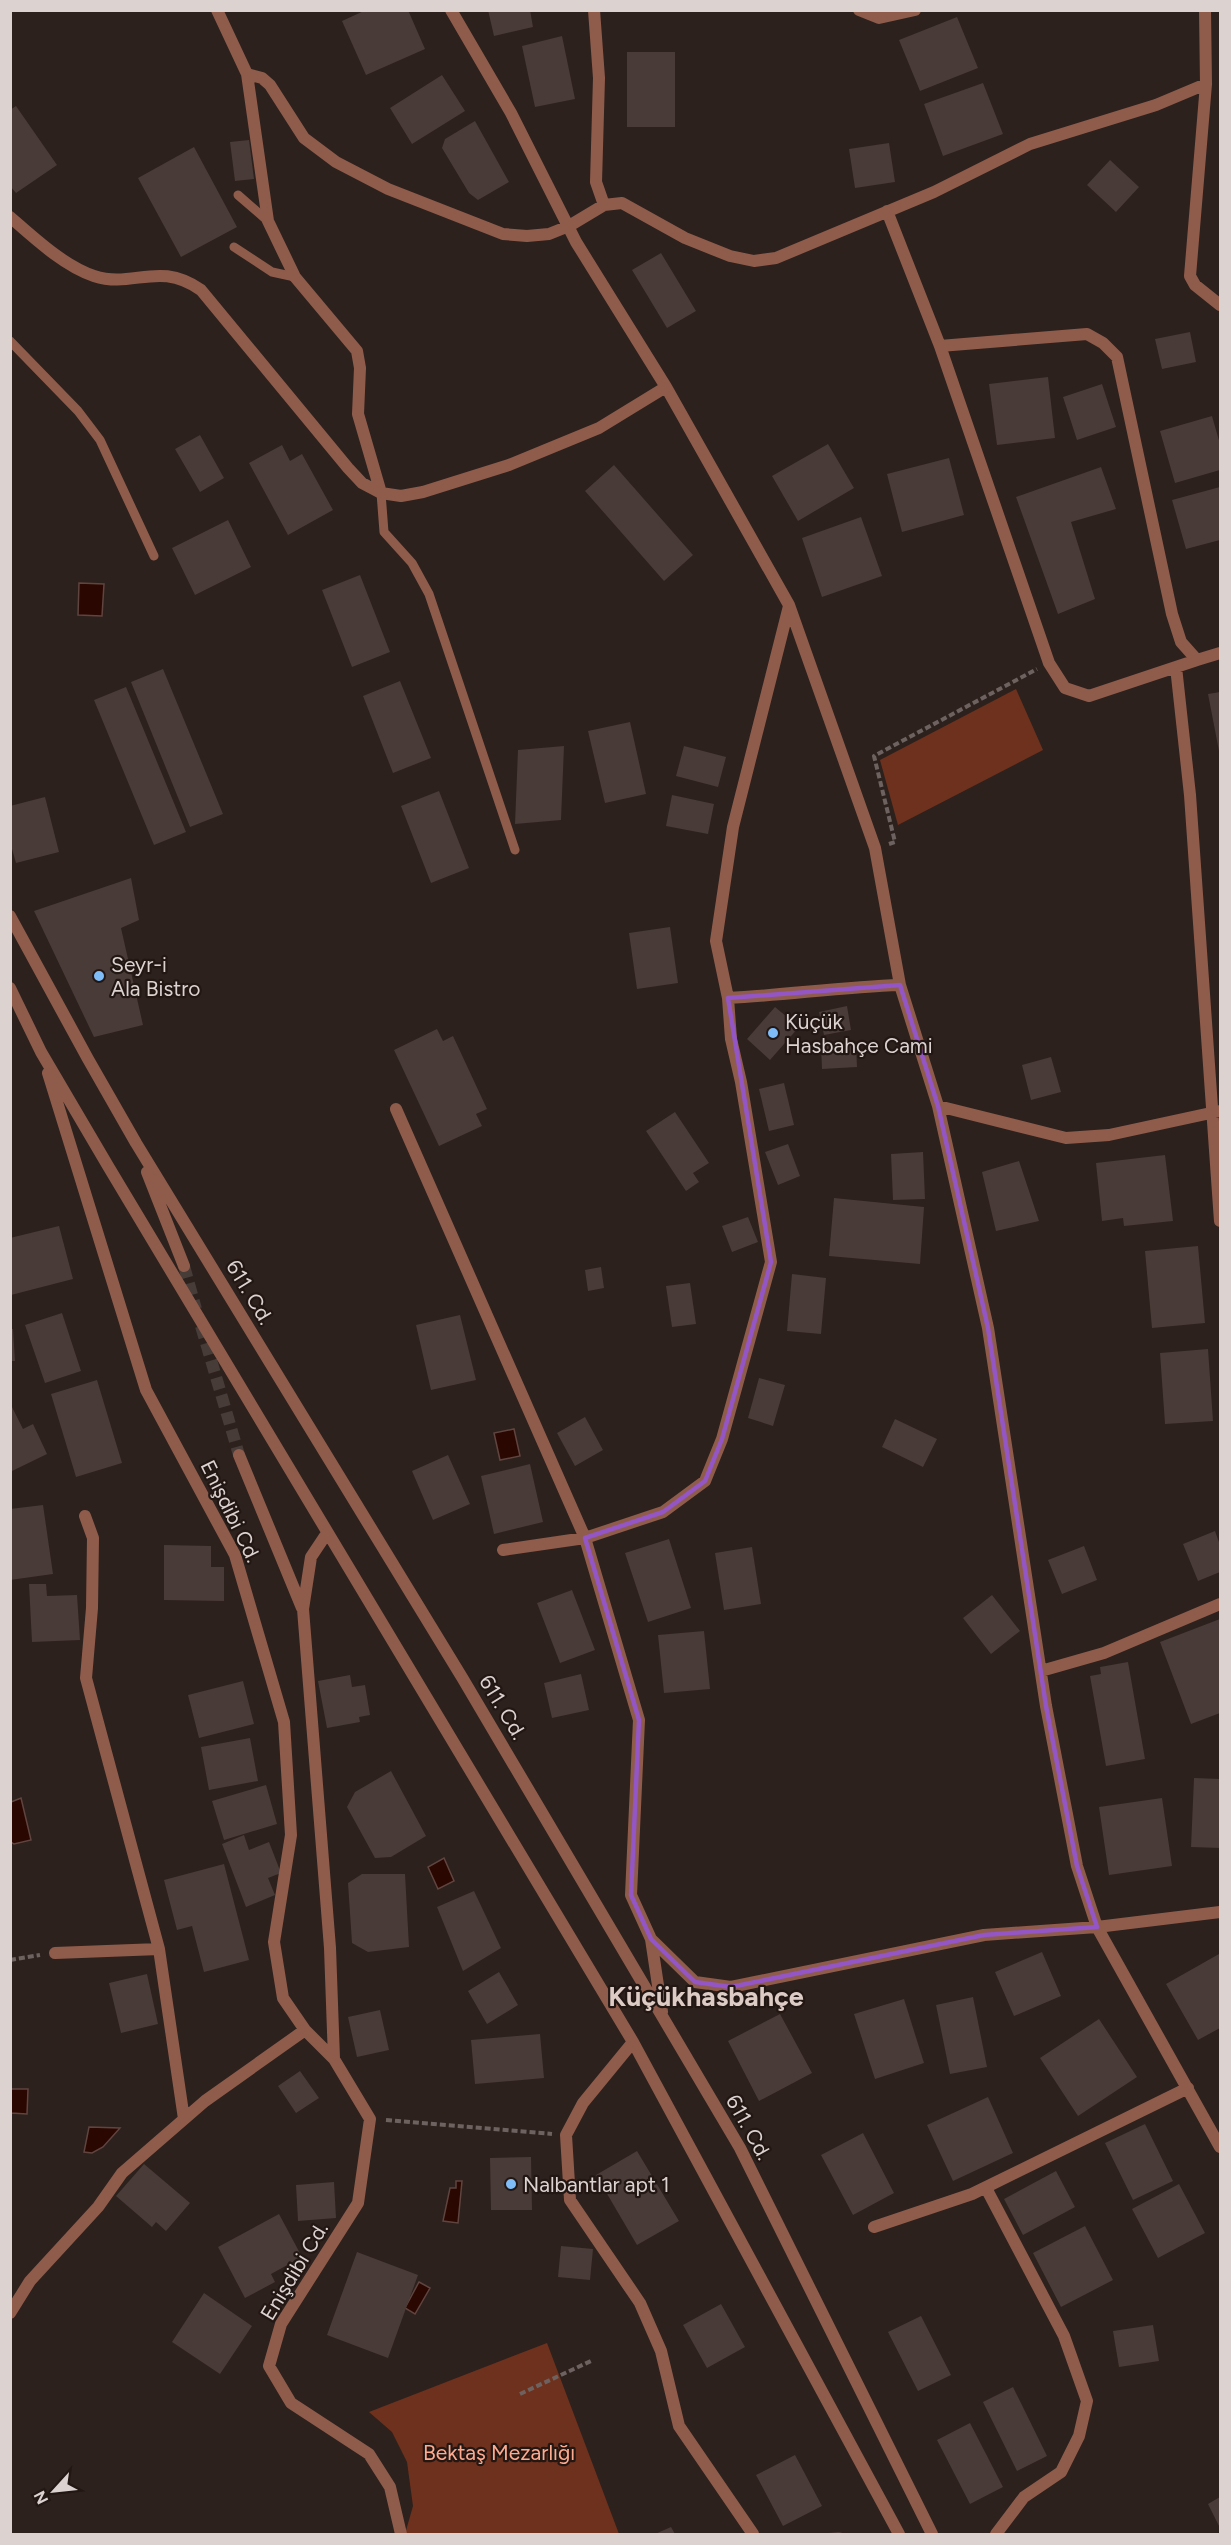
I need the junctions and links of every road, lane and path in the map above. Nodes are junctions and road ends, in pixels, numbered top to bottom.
1 (217, 10) edge
2 (451, 10) edge
3 (859, 10) edge
4 (915, 10) edge
5 (1205, 10) edge
6 (595, 11) edge
7 (247, 74) junction
8 (1206, 84) junction
9 (238, 195) dead end
10 (604, 205) junction
11 (887, 211) junction
12 (10, 217) edge
13 (268, 221) junction
14 (569, 226) junction
15 (234, 247) dead end
16 (295, 278) junction
17 (1221, 305) edge
18 (10, 341) edge
19 (940, 346) junction
20 (666, 387) junction
21 (381, 493) junction
22 (154, 556) dead end
23 (789, 605) junction
24 (1221, 653) edge
25 (1197, 660) junction
26 (1049, 663) junction
27 (1176, 667) junction
28 (887, 844) dead end
29 (515, 850) dead end
30 (10, 916) edge
31 (900, 986) junction
32 (10, 988) edge
33 (729, 998) junction
34 (41, 1052) junction
35 (938, 1106) junction
36 (396, 1109) dead end
37 (1216, 1112) edge
38 (136, 1143) junction
39 (1221, 1221) edge
40 (184, 1266) tunnel mouth
41 (239, 1455) tunnel mouth
42 (85, 1516) dead end
43 (327, 1533) junction
44 (585, 1538) junction
45 (503, 1550) dead end
46 (1221, 1604) edge
47 (303, 1609) junction
48 (1041, 1671) junction
49 (1221, 1912) edge
50 (1097, 1927) junction
51 (651, 1939) junction
52 (159, 1949) junction
53 (56, 1953) joint
54 (10, 1960) edge
55 (662, 2016) junction
56 (305, 2030) junction
57 (633, 2042) junction
58 (334, 2059) junction
59 (1188, 2088) junction
60 (184, 2119) junction
61 (370, 2119) junction
62 (566, 2135) junction
63 (1221, 2147) edge
64 (986, 2188) junction
65 (874, 2227) dead end
66 (10, 2313) edge
67 (591, 2361) dead end
68 (520, 2394) dead end
69 (401, 2535) edge
70 (753, 2535) edge
71 (899, 2535) edge
72 (932, 2535) edge
73 (996, 2535) edge

1 - 7 street
2 - 14 street
3 - 4 street
5 - 8 street
6 - 10 street
7 - 13 street
7 - 14 street
8 - 11 street
8 - 17 street
9 - 13 lane
10 - 11 street
10 - 14 street
11 - 19 street
12 - 21 street
13 - 16 street
14 - 20 street
15 - 16 lane
16 - 21 street
18 - 22 lane
19 - 25 street
19 - 26 street
20 - 21 street
20 - 23 street
21 - 29 lane
23 - 31 street
23 - 33 street
24 - 25 street
25 - 27 street
26 - 27 street
26 - 28 path
27 - 37 street
30 - 38 street, 611. Cd.
31 - 33 street
31 - 35 street
32 - 34 street
33 - 44 street
34 - 43 street
34 - 56 street, Enişdibi Cd.
35 - 37 street
35 - 48 street
36 - 44 street
37 - 39 street
38 - 40 street
38 - 55 street, 611. Cd.
41 - 47 street
42 - 52 street
43 - 47 street, Enişdibi Cd.
43 - 57 street
44 - 45 street
44 - 51 street
46 - 48 street
47 - 58 street, Enişdibi Cd.
48 - 50 street
49 - 50 street
50 - 51 street
50 - 59 street
51 - 55 street
52 - 53 street
52 - 60 street
53 - 54 path
55 - 72 street, 611. Cd.
56 - 58 street, Enişdibi Cd.
56 - 60 street
57 - 62 street
57 - 71 street
58 - 61 street, Enişdibi Cd.
59 - 63 street
59 - 64 street
60 - 66 street
61 - 62 path
61 - 69 street, Enişdibi Cd.
62 - 70 street
64 - 65 street
64 - 73 street
67 - 68 path

